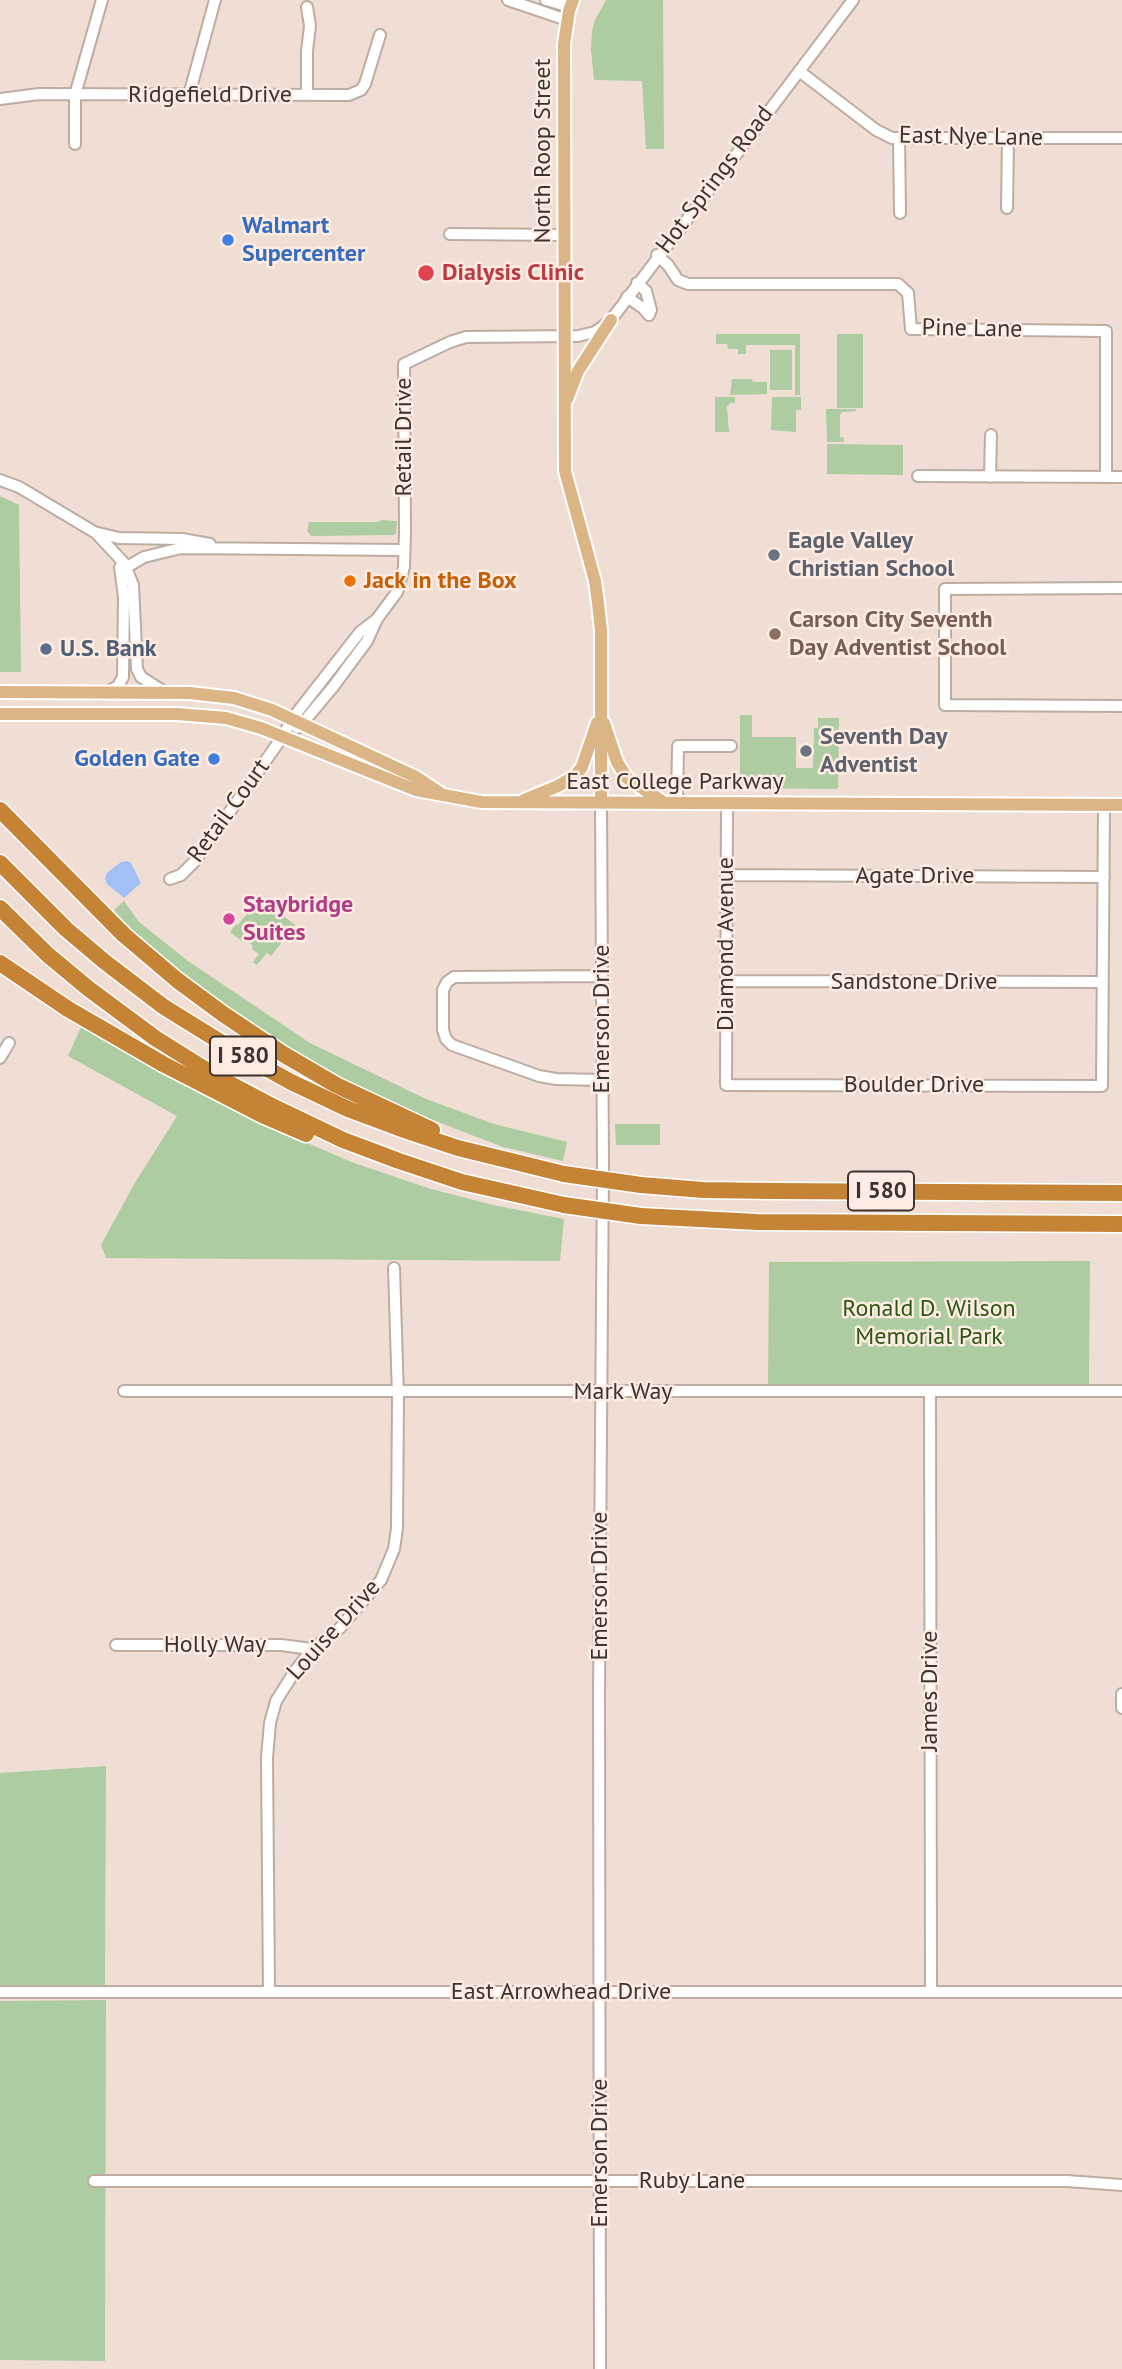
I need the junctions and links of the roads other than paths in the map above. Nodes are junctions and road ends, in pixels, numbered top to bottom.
1 (102, 0) edge
2 (215, 0) edge
3 (508, 0) edge
4 (546, 0) edge
5 (853, 0) edge
6 (307, 7) dead end
7 (570, 9) edge
8 (380, 35) dead end
9 (799, 71) junction
10 (75, 95) junction
11 (189, 95) junction
12 (307, 95) junction
13 (0, 99) edge
14 (899, 138) junction
15 (1008, 138) junction
16 (1122, 138) edge
17 (75, 144) dead end
18 (1007, 208) dead end
19 (900, 213) dead end
20 (450, 234) dead end
21 (564, 235) junction
22 (657, 255) junction
23 (637, 284) junction
24 (627, 297) junction
25 (611, 320) junction
26 (564, 336) junction
27 (564, 406) junction
28 (991, 435) dead end
29 (918, 476) dead end
30 (990, 477) junction
31 (1106, 477) junction
32 (1122, 477) edge
33 (0, 480) edge
34 (96, 533) junction
35 (223, 548) junction
36 (404, 550) junction
37 (122, 566) junction
38 (1122, 588) edge
39 (0, 692) edge
40 (106, 692) junction
41 (166, 693) junction
42 (1122, 706) edge
43 (601, 712) junction
44 (0, 714) edge
45 (297, 722) junction
46 (283, 736) junction
47 (731, 746) dead end
48 (440, 793) junction
49 (517, 803) junction
50 (601, 803) junction
51 (671, 803) junction
52 (727, 803) junction
53 (1104, 805) junction
54 (1122, 805) edge
55 (0, 810) edge
56 (0, 863) edge
57 (726, 875) junction
58 (1104, 877) junction
59 (170, 879) dead end
60 (0, 908) edge
61 (0, 963) edge
62 (602, 976) junction
63 (726, 981) junction
64 (1103, 982) junction
65 (9, 1043) dead end
66 (0, 1058) edge
67 (602, 1080) junction
68 (726, 1085) joint
69 (533, 1167) junction
70 (462, 1182) junction
71 (1122, 1192) edge
72 (1122, 1224) edge
73 (394, 1268) dead end
74 (398, 1390) junction
75 (124, 1391) dead end
76 (930, 1391) junction
77 (1122, 1391) edge
78 (602, 1392) junction
79 (116, 1645) dead end
80 (312, 1649) junction
81 (1122, 1694) edge
82 (1122, 1708) edge
83 (0, 1992) edge
84 (269, 1992) junction
85 (601, 1992) junction
86 (931, 1992) junction
87 (1122, 1992) edge
88 (94, 2180) dead end
89 (601, 2181) junction
90 (1122, 2185) edge
91 (600, 2369) edge

1 - 10 street
2 - 11 street
3 - 7 street
4 - 7 street
5 - 9 street, Hot Springs Road
6 - 12 street
7 - 21 main road, North Roop Street
8 - 12 street, Ridgefield Drive
9 - 14 street, East Nye Lane
9 - 22 street, Hot Springs Road
10 - 11 street, Ridgefield Drive
10 - 13 street, Ridgefield Drive
10 - 17 street
11 - 12 street, Ridgefield Drive
14 - 15 street, East Nye Lane
14 - 19 street
15 - 16 street, East Nye Lane
15 - 18 street
20 - 21 street
21 - 26 main road, North Roop Street
22 - 23 street, Hot Springs Road
22 - 31 street, Pine Lane
23 - 24 street, Hot Springs Road
23 - 24 street
24 - 25 street, Hot Springs Road
25 - 26 street
25 - 27 main road
26 - 27 main road, North Roop Street
26 - 36 street, Retail Drive
27 - 43 main road, North Roop Street
28 - 30 street
29 - 30 street
30 - 31 street
31 - 32 street
33 - 34 street
34 - 35 street
34 - 37 street
35 - 36 street
35 - 37 street
36 - 45 street, Retail Drive
37 - 40 street
37 - 41 street
38 - 42 street
39 - 40 main road, East College Parkway
40 - 41 main road, East College Parkway
41 - 45 main road, East College Parkway
43 - 49 main road
43 - 50 main road, North Roop Street
43 - 51 main road
44 - 46 main road, East College Parkway
45 - 46 street, Retail Drive
45 - 48 main road, East College Parkway
46 - 48 main road, East College Parkway
46 - 59 street, Retail Court
47 - 51 street
48 - 49 main road, East College Parkway
49 - 50 main road, East College Parkway
50 - 51 main road, East College Parkway
50 - 62 street, Emerson Drive
51 - 52 main road, East College Parkway
52 - 53 main road, East College Parkway
52 - 57 street, Diamond Avenue
53 - 54 main road, East College Parkway
53 - 58 street
55 - 69 highway
56 - 69 highway, I 580
57 - 58 street, Agate Drive
57 - 63 street, Diamond Avenue
58 - 64 street
60 - 70 highway, I 580
61 - 70 highway
62 - 67 street, Emerson Drive
62 - 67 street
63 - 64 street, Sandstone Drive
63 - 68 street, Diamond Avenue
64 - 68 street, Boulder Drive
65 - 66 street
67 - 78 street, Emerson Drive
69 - 71 highway, I 580, bridge
70 - 72 highway, I 580, bridge
73 - 74 street, Louise Drive
74 - 75 street, Mark Way
74 - 78 street, Mark Way
74 - 80 street, Louise Drive
76 - 77 street, Mark Way
76 - 78 street, Mark Way
76 - 86 street, James Drive
78 - 85 street, Emerson Drive
79 - 80 street, Holly Way
80 - 84 street, Louise Drive
81 - 82 street
83 - 84 street, East Arrowhead Drive
84 - 85 street, East Arrowhead Drive
85 - 86 street, East Arrowhead Drive
85 - 89 street, Emerson Drive
86 - 87 street, East Arrowhead Drive
88 - 89 street, Ruby Lane
89 - 90 street, Ruby Lane
89 - 91 street, Emerson Drive

